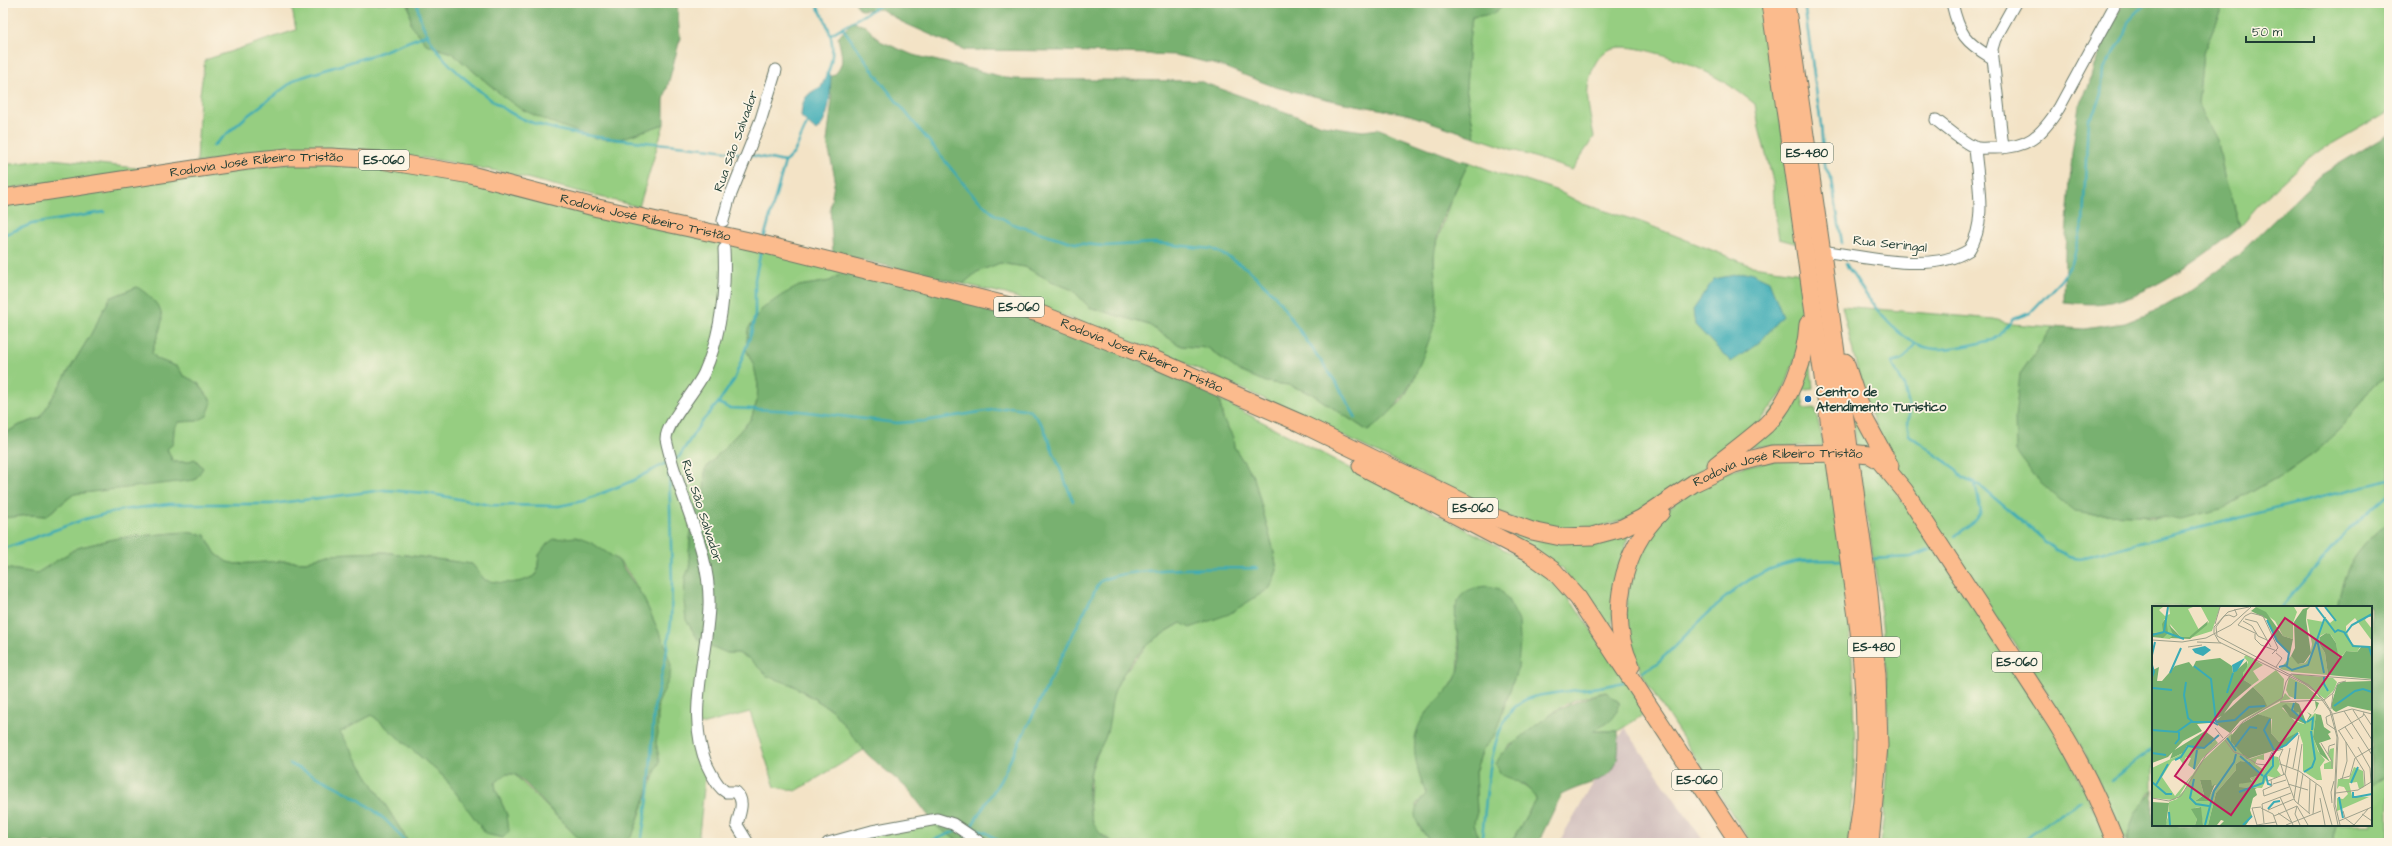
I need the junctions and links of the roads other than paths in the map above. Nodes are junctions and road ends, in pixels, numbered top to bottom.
1 (1770, 3) edge
2 (1786, 3) edge
3 (1952, 3) edge
4 (2014, 3) edge
5 (2116, 3) edge
6 (1992, 58) junction
7 (776, 70) dead end
8 (1936, 120) dead end
9 (1975, 147) junction
10 (2003, 148) junction
11 (3, 198) edge
12 (723, 221) dead end
13 (724, 249) dead end
14 (1821, 251) junction
15 (1812, 297) junction
16 (1829, 302) junction
17 (1267, 408) junction
18 (1842, 453) junction
19 (1689, 486) junction
20 (1904, 490) junction
21 (1656, 716) junction
22 (748, 843) edge
23 (828, 843) edge
24 (981, 843) edge
25 (1739, 843) edge
26 (1856, 843) edge
27 (1870, 843) edge
28 (2116, 843) edge

1 - 15 main road, ES-480
2 - 14 main road, ES-480
3 - 6 street
4 - 6 street
5 - 10 street
6 - 10 street
7 - 12 street, Rua São Salvador
8 - 9 street
9 - 10 street
9 - 14 street, Rua Seringal
11 - 17 main road, Rodovia José Ribeiro Tristão / ES-060
13 - 22 street, Rua São Salvador
14 - 16 main road, ES-480
15 - 18 main road, ES-480
15 - 19 main road
16 - 18 main road, ES-480
16 - 20 main road
17 - 19 main road, Rodovia José Ribeiro Tristão / ES-060
17 - 21 main road, Rodovia José Ribeiro Tristão / ES-060
18 - 19 main road, Rodovia José Ribeiro Tristão / ES-060
18 - 20 main road, Rodovia José Ribeiro Tristão / ES-060
18 - 26 main road, ES-480
18 - 27 main road, ES-480
19 - 21 main road
20 - 28 main road, Rodovia José Ribeiro Tristão / ES-060
21 - 25 main road, Rodovia José Ribeiro Tristão / ES-060
23 - 24 street

